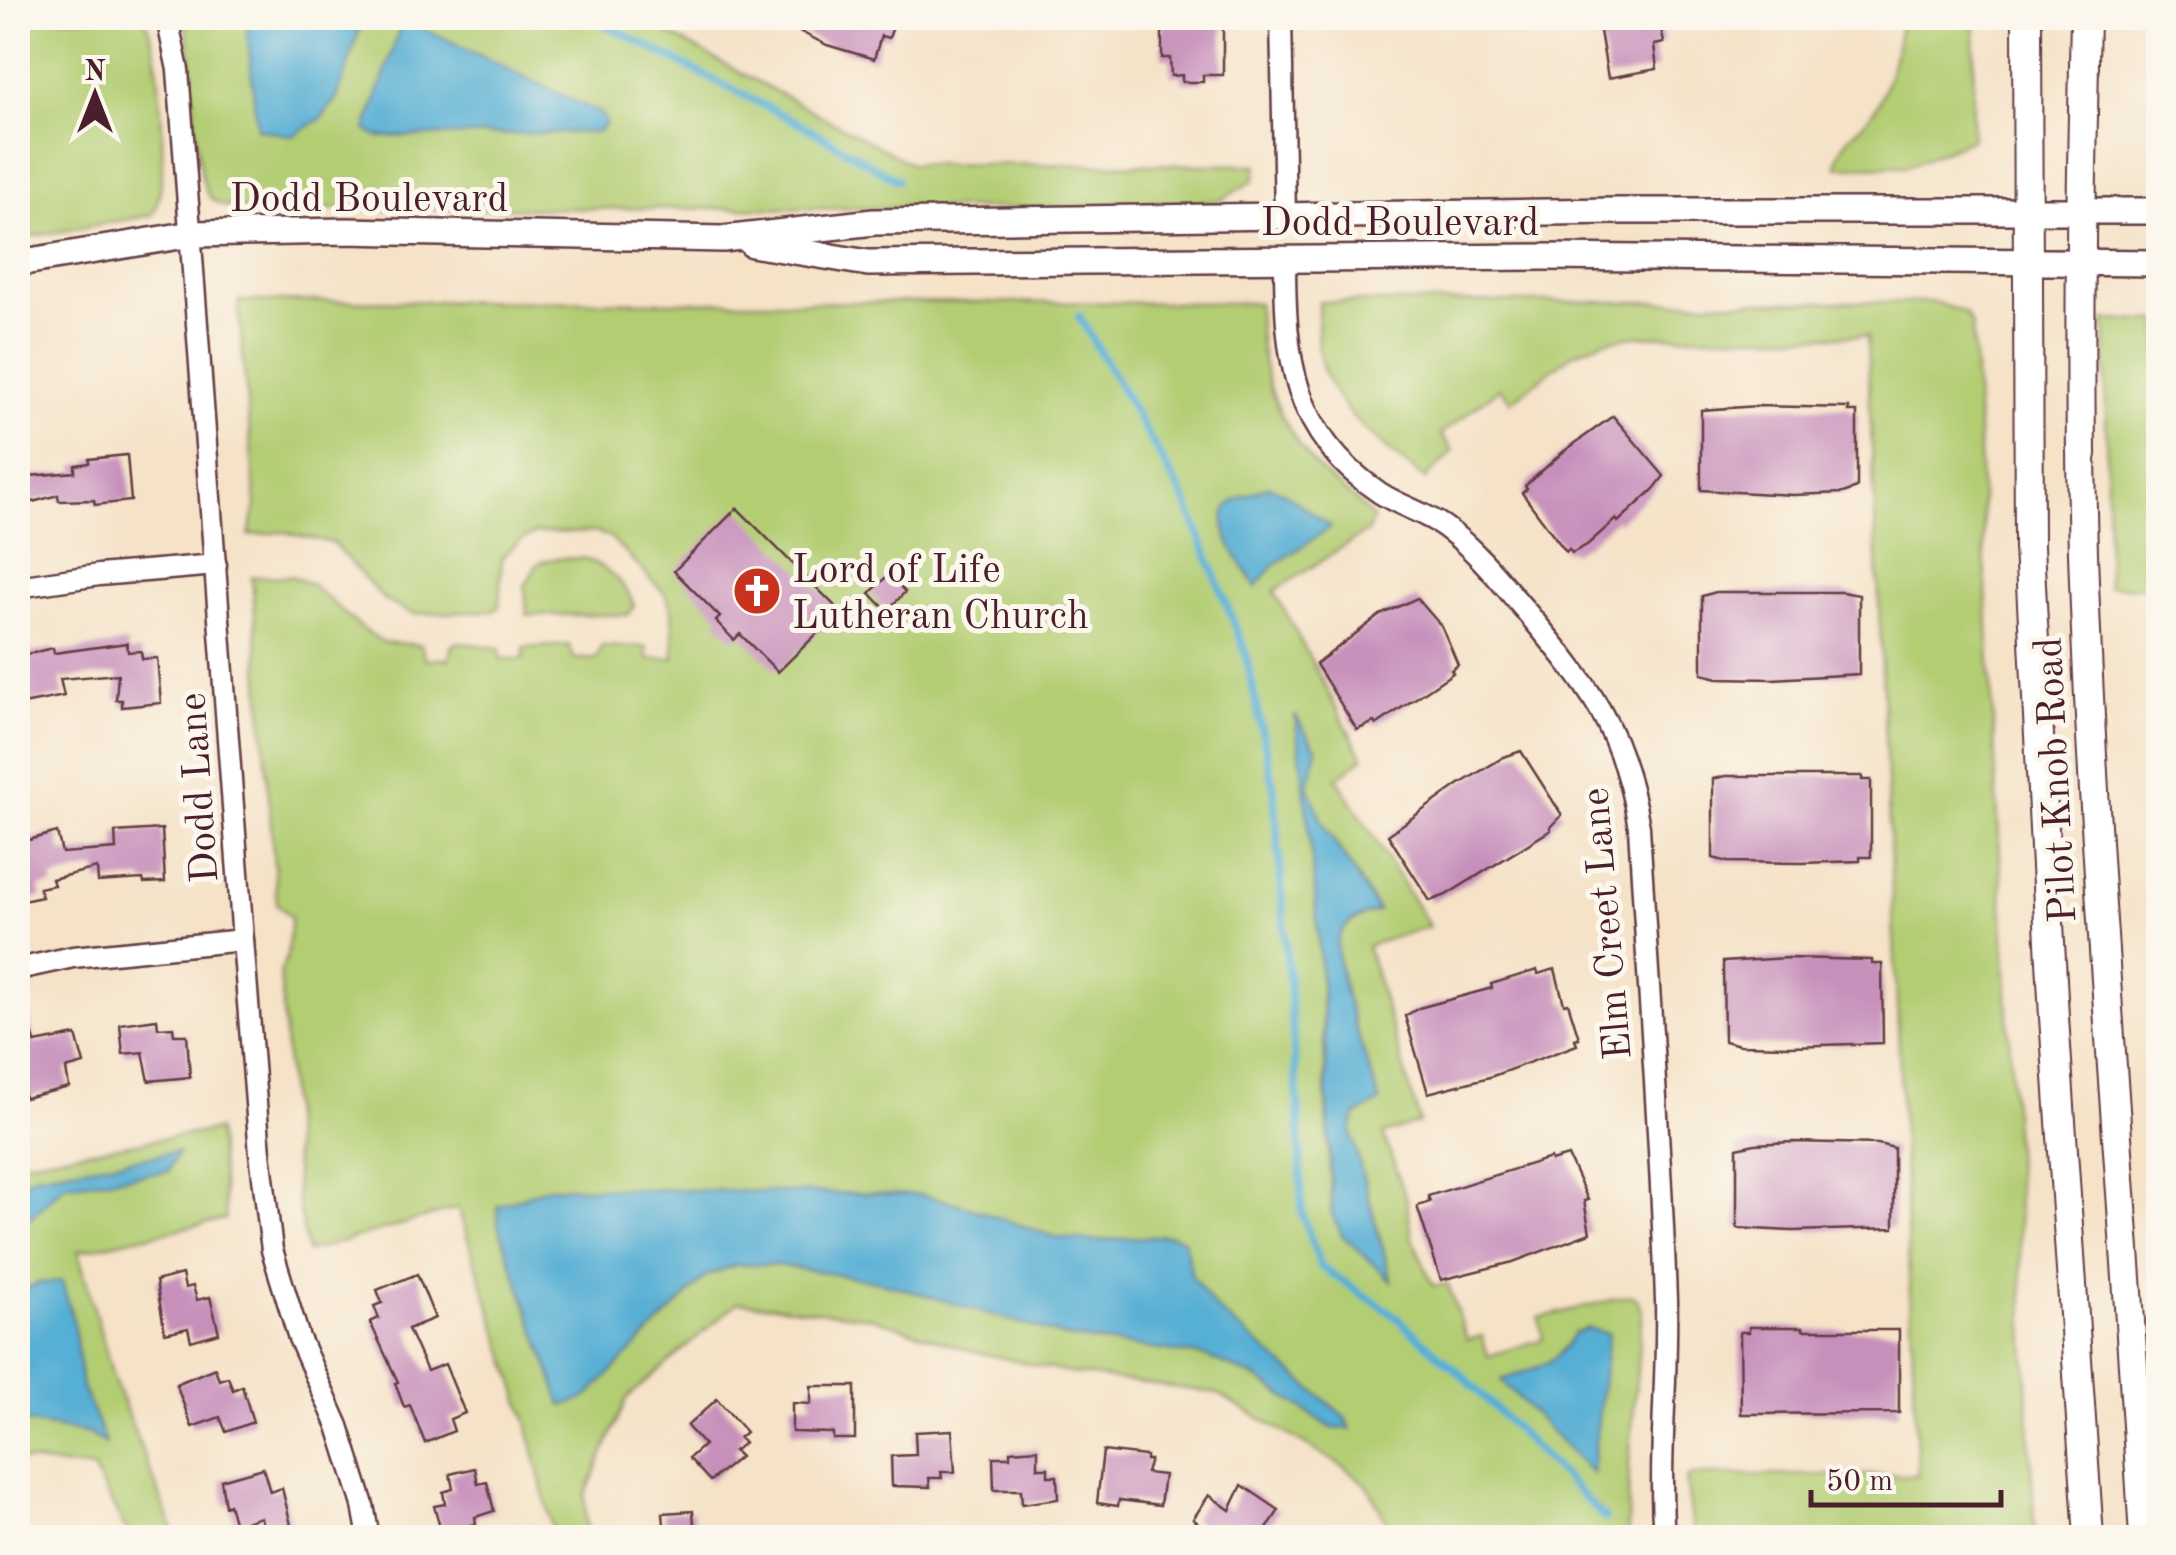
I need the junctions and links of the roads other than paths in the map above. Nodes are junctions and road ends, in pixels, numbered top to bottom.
1 (167, 18) edge
2 (1281, 18) edge
3 (2027, 18) edge
4 (2085, 18) edge
5 (2026, 210) junction
6 (2081, 210) junction
7 (2158, 210) edge
8 (1286, 216) junction
9 (192, 234) junction
10 (723, 239) junction
11 (1286, 259) junction
12 (2026, 262) junction
13 (2081, 263) junction
14 (2158, 263) edge
15 (18, 264) edge
16 (216, 565) junction
17 (18, 587) edge
18 (242, 940) junction
19 (18, 968) edge
20 (369, 1538) edge
21 (1664, 1538) edge
22 (2089, 1538) edge
23 (2144, 1538) edge

1 - 9 street, Dodd Lane
2 - 8 street
3 - 5 main road, Pilot Knob Road
4 - 6 main road, Pilot Knob Road
5 - 6 street, Dodd Boulevard
5 - 8 street, Dodd Boulevard
5 - 12 main road, Pilot Knob Road
6 - 7 street, Dodd Boulevard
6 - 13 main road, Pilot Knob Road
8 - 10 street, Dodd Boulevard
9 - 10 street, Dodd Boulevard
9 - 15 street, Dodd Boulevard
9 - 16 street, Dodd Lane
10 - 11 street, Dodd Boulevard
11 - 12 street, Dodd Boulevard
11 - 21 street, Elm Creet Lane
12 - 13 street, Dodd Boulevard
12 - 22 main road, Pilot Knob Road
13 - 14 street, Dodd Boulevard
13 - 23 main road, Pilot Knob Road
16 - 17 street
16 - 18 street, Dodd Lane
18 - 19 street
18 - 20 street, Dodd Lane

